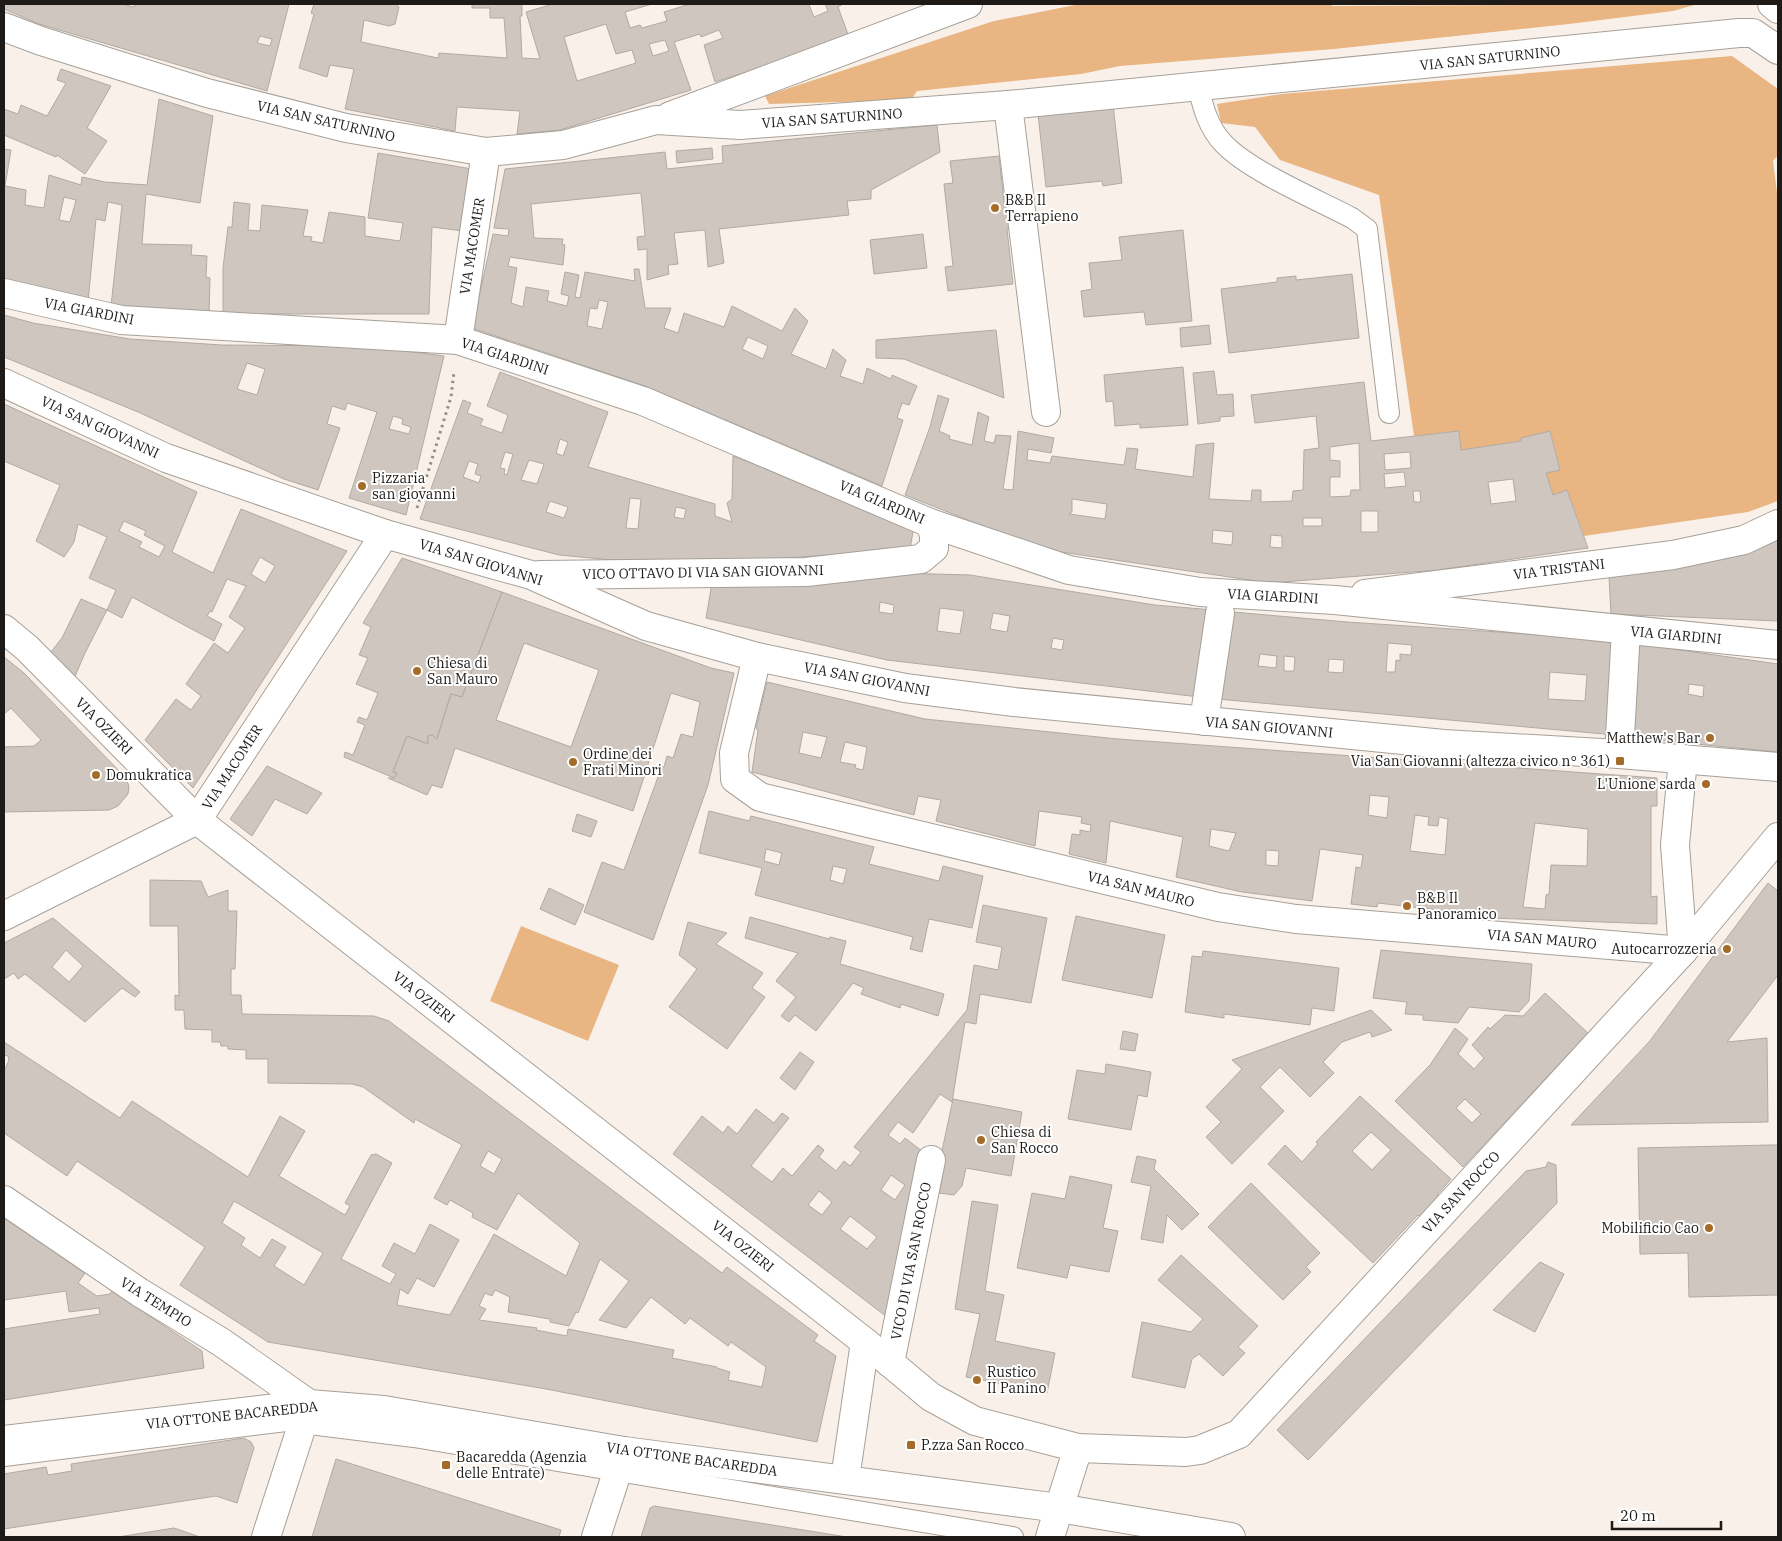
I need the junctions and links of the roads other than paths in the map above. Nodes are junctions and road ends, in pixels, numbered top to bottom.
1 (968, 4) edge
2 (1772, 4) edge
3 (1778, 9) edge
4 (4, 27) edge
5 (1778, 50) edge
6 (1198, 87) junction
7 (1008, 105) junction
8 (656, 120) junction
9 (486, 152) junction
10 (4, 293) edge
11 (458, 340) junction
12 (4, 383) edge
13 (1046, 412) dead end
14 (1389, 413) dead end
15 (930, 523) junction
16 (1778, 524) edge
17 (394, 536) junction
18 (531, 575) junction
19 (1335, 600) junction
20 (1220, 613) dead end
21 (4, 629) edge
22 (1626, 630) junction
23 (1778, 645) edge
24 (758, 657) junction
25 (1204, 721) junction
26 (1618, 754) junction
27 (1683, 759) junction
28 (1778, 767) edge
29 (197, 820) junction
30 (1778, 837) edge
31 (4, 916) edge
32 (1684, 951) junction
33 (931, 1160) dead end
34 (4, 1200) edge
35 (866, 1342) junction
36 (890, 1363) junction
37 (306, 1414) junction
38 (1239, 1434) joint
39 (4, 1440) edge
40 (1078, 1448) junction
41 (4, 1456) edge
42 (620, 1461) junction
43 (845, 1479) junction
44 (1060, 1508) junction
45 (266, 1537) edge
46 (596, 1537) edge
47 (1013, 1537) edge
48 (1050, 1537) edge
49 (1230, 1537) edge

1 - 8 street, VIA SAN SATURNINO
2 - 3 street
4 - 9 street, VIA SAN SATURNINO
5 - 6 street, VIA SAN SATURNINO
6 - 7 street, VIA SAN SATURNINO
6 - 14 lane
7 - 8 street, VIA SAN SATURNINO
7 - 13 street
8 - 9 street, VIA SAN SATURNINO
9 - 11 street, VIA MACOMER
10 - 11 street, VIA GIARDINI
11 - 15 street, VIA GIARDINI
12 - 17 street, VIA SAN GIOVANNI
15 - 18 street, VICO OTTAVO DI VIA SAN GIOVANNI
15 - 19 street, VIA GIARDINI
16 - 19 street, VIA TRISTANI
17 - 18 street, VIA SAN GIOVANNI
17 - 29 street, VIA MACOMER
18 - 24 street, VIA SAN GIOVANNI
19 - 22 street, VIA GIARDINI
20 - 25 street
21 - 29 street, VIA OZIERI
22 - 23 street, VIA GIARDINI
22 - 26 street
24 - 25 street, VIA SAN GIOVANNI
24 - 32 street, VIA SAN MAURO
25 - 26 street, VIA SAN GIOVANNI
26 - 27 street, VIA SAN GIOVANNI
27 - 28 street, VIA SAN GIOVANNI
27 - 32 street
29 - 31 street, VIA MACOMER
29 - 35 street, VIA OZIERI
30 - 32 street, VIA SAN ROCCO
32 - 38 street, VIA SAN ROCCO
33 - 36 street, VICO DI VIA SAN ROCCO
34 - 37 street, VIA TEMPIO
35 - 36 street, VIA OZIERI
35 - 43 street
36 - 40 street, VIA OZIERI
37 - 39 street, VIA OTTONE BACAREDDA
37 - 41 lane
37 - 42 street, VIA OTTONE BACAREDDA
37 - 45 street
38 - 40 street, VIA OZIERI
40 - 44 street
42 - 43 street, VIA OTTONE BACAREDDA
42 - 46 street
42 - 47 lane
43 - 44 street, VIA OTTONE BACAREDDA
44 - 48 street
44 - 49 street, VIA OTTONE BACAREDDA

